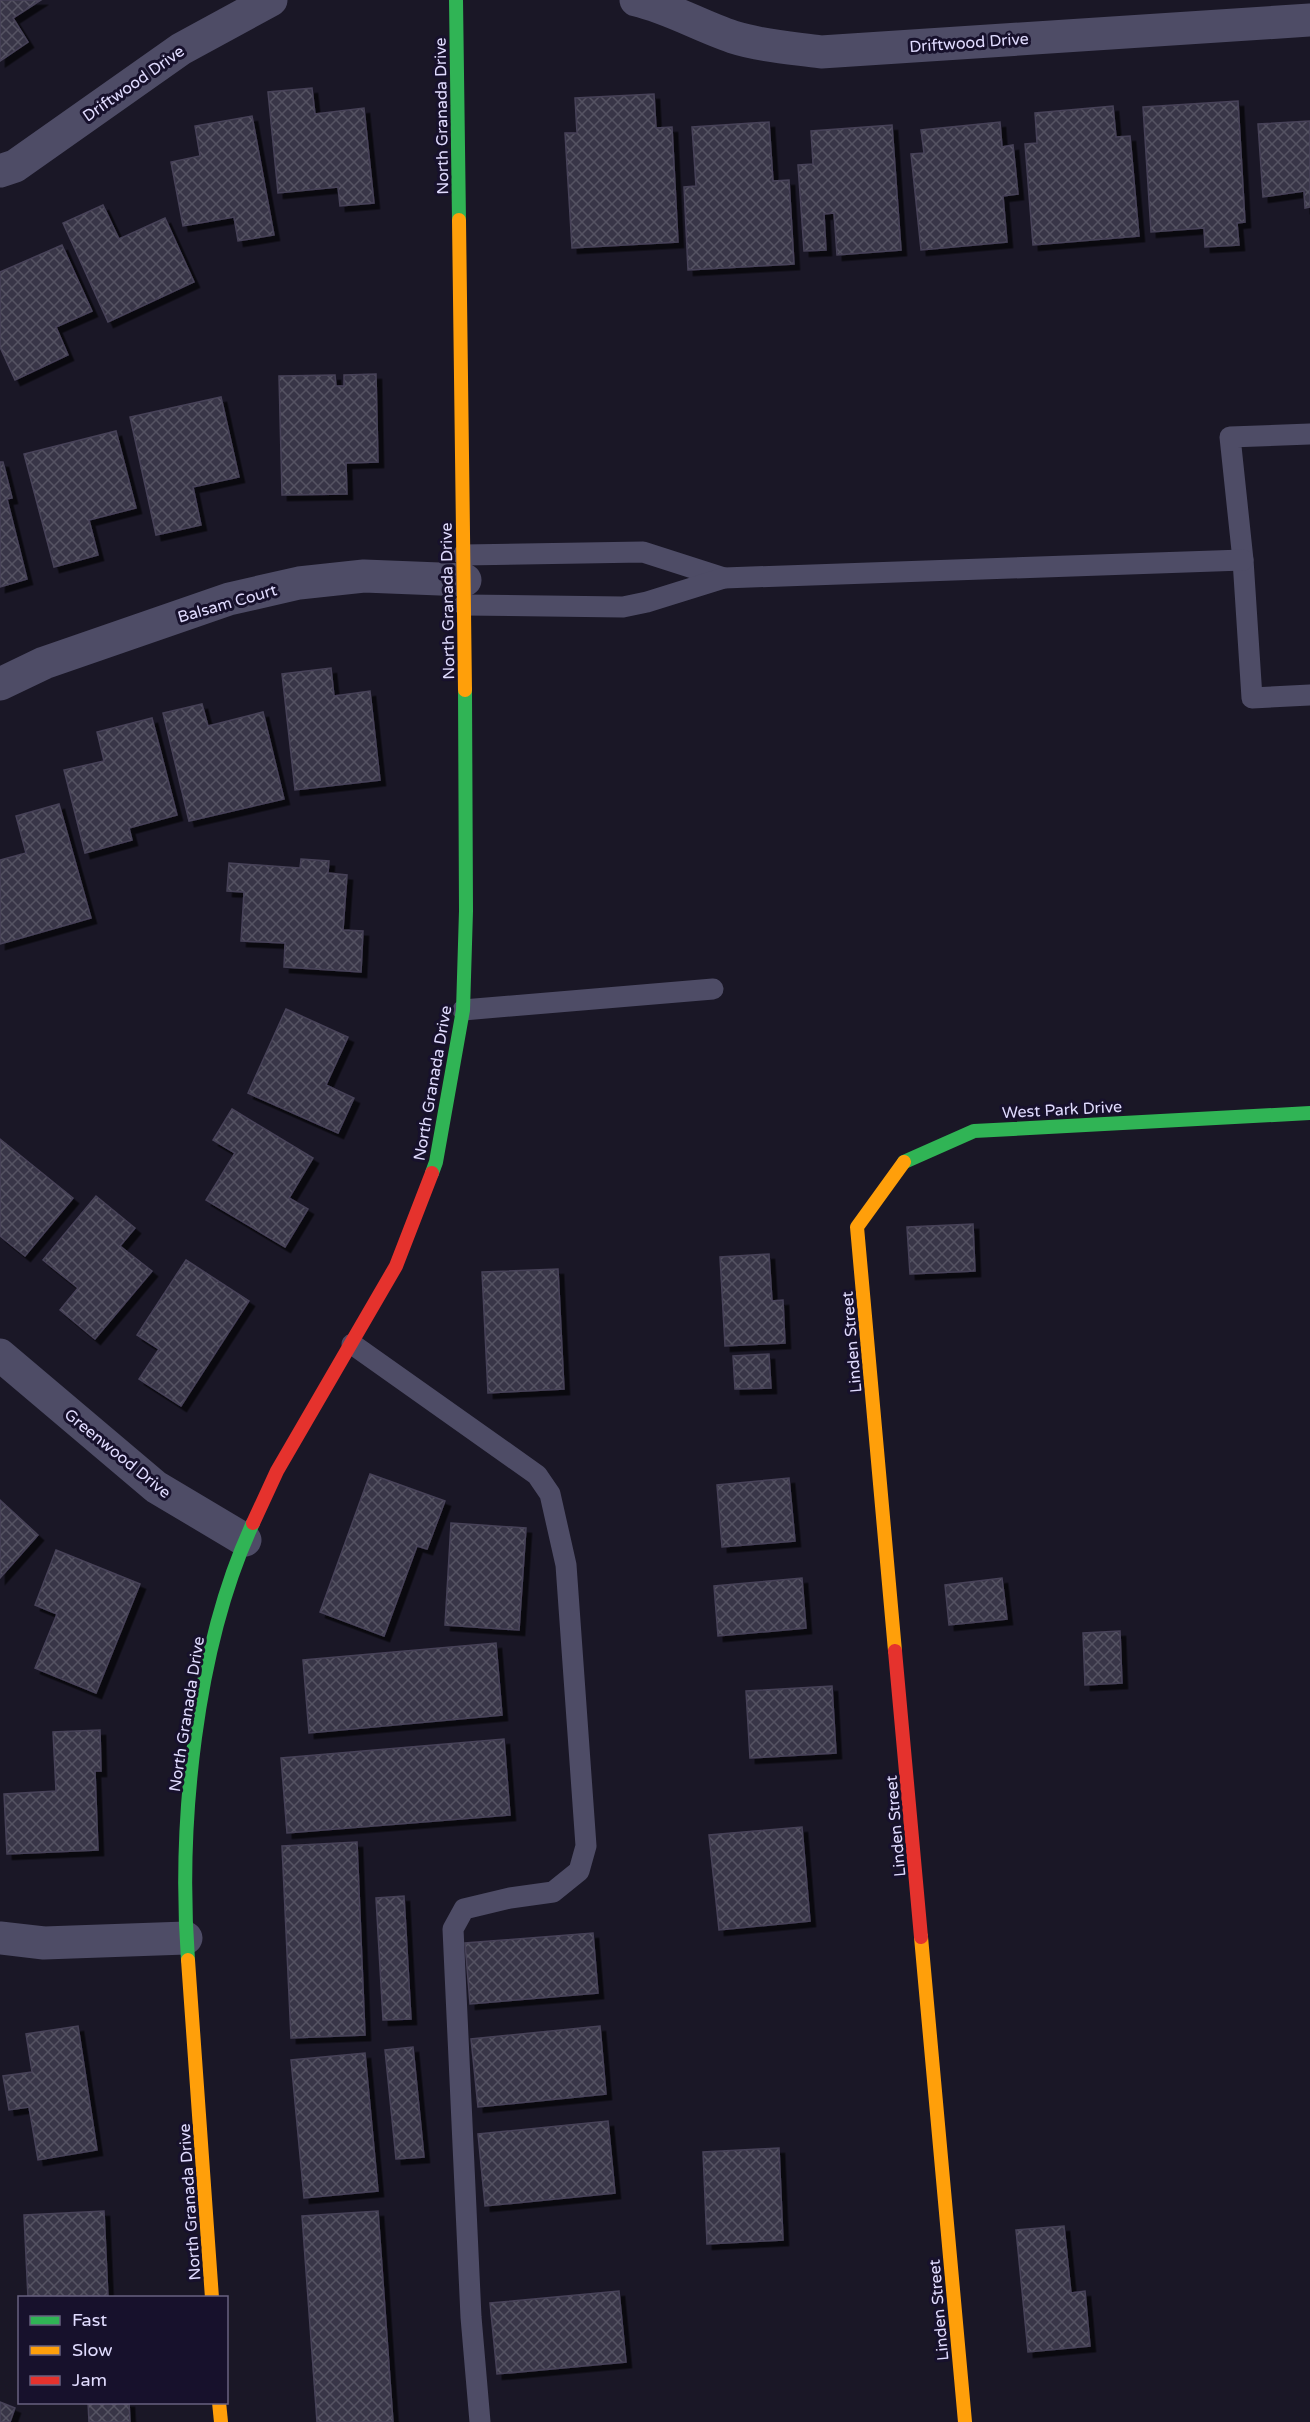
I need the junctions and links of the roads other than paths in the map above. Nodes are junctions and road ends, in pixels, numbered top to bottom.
1 (271, 0) edge
2 (456, 0) edge
3 (636, 0) edge
4 (1310, 20) edge
5 (0, 171) edge
6 (1310, 434) edge
7 (1243, 560) junction
8 (724, 578) junction
9 (464, 580) junction
10 (0, 684) edge
11 (1310, 694) edge
12 (713, 989) dead end
13 (464, 1010) junction
14 (1310, 1113) edge
15 (857, 1227) joint
16 (352, 1344) junction
17 (0, 1354) edge
18 (245, 1540) junction
19 (0, 1938) edge
20 (186, 1938) junction
21 (212, 2296) edge
22 (219, 2404) edge
23 (221, 2422) edge
24 (480, 2422) edge
25 (965, 2422) edge

1 - 5 street, Driftwood Drive
2 - 9 street, North Granada Drive
3 - 4 street, Driftwood Drive
6 - 7 lane
7 - 8 lane
7 - 11 lane
8 - 9 lane
8 - 9 lane
9 - 10 street, Balsam Court
9 - 13 street, North Granada Drive
12 - 13 lane
13 - 16 street, North Granada Drive
14 - 15 street, West Park Drive
15 - 25 street, Linden Street
16 - 18 street, North Granada Drive
16 - 24 lane
17 - 18 street, Greenwood Drive
18 - 20 street, North Granada Drive
19 - 20 street
20 - 21 street, North Granada Drive
22 - 23 street

